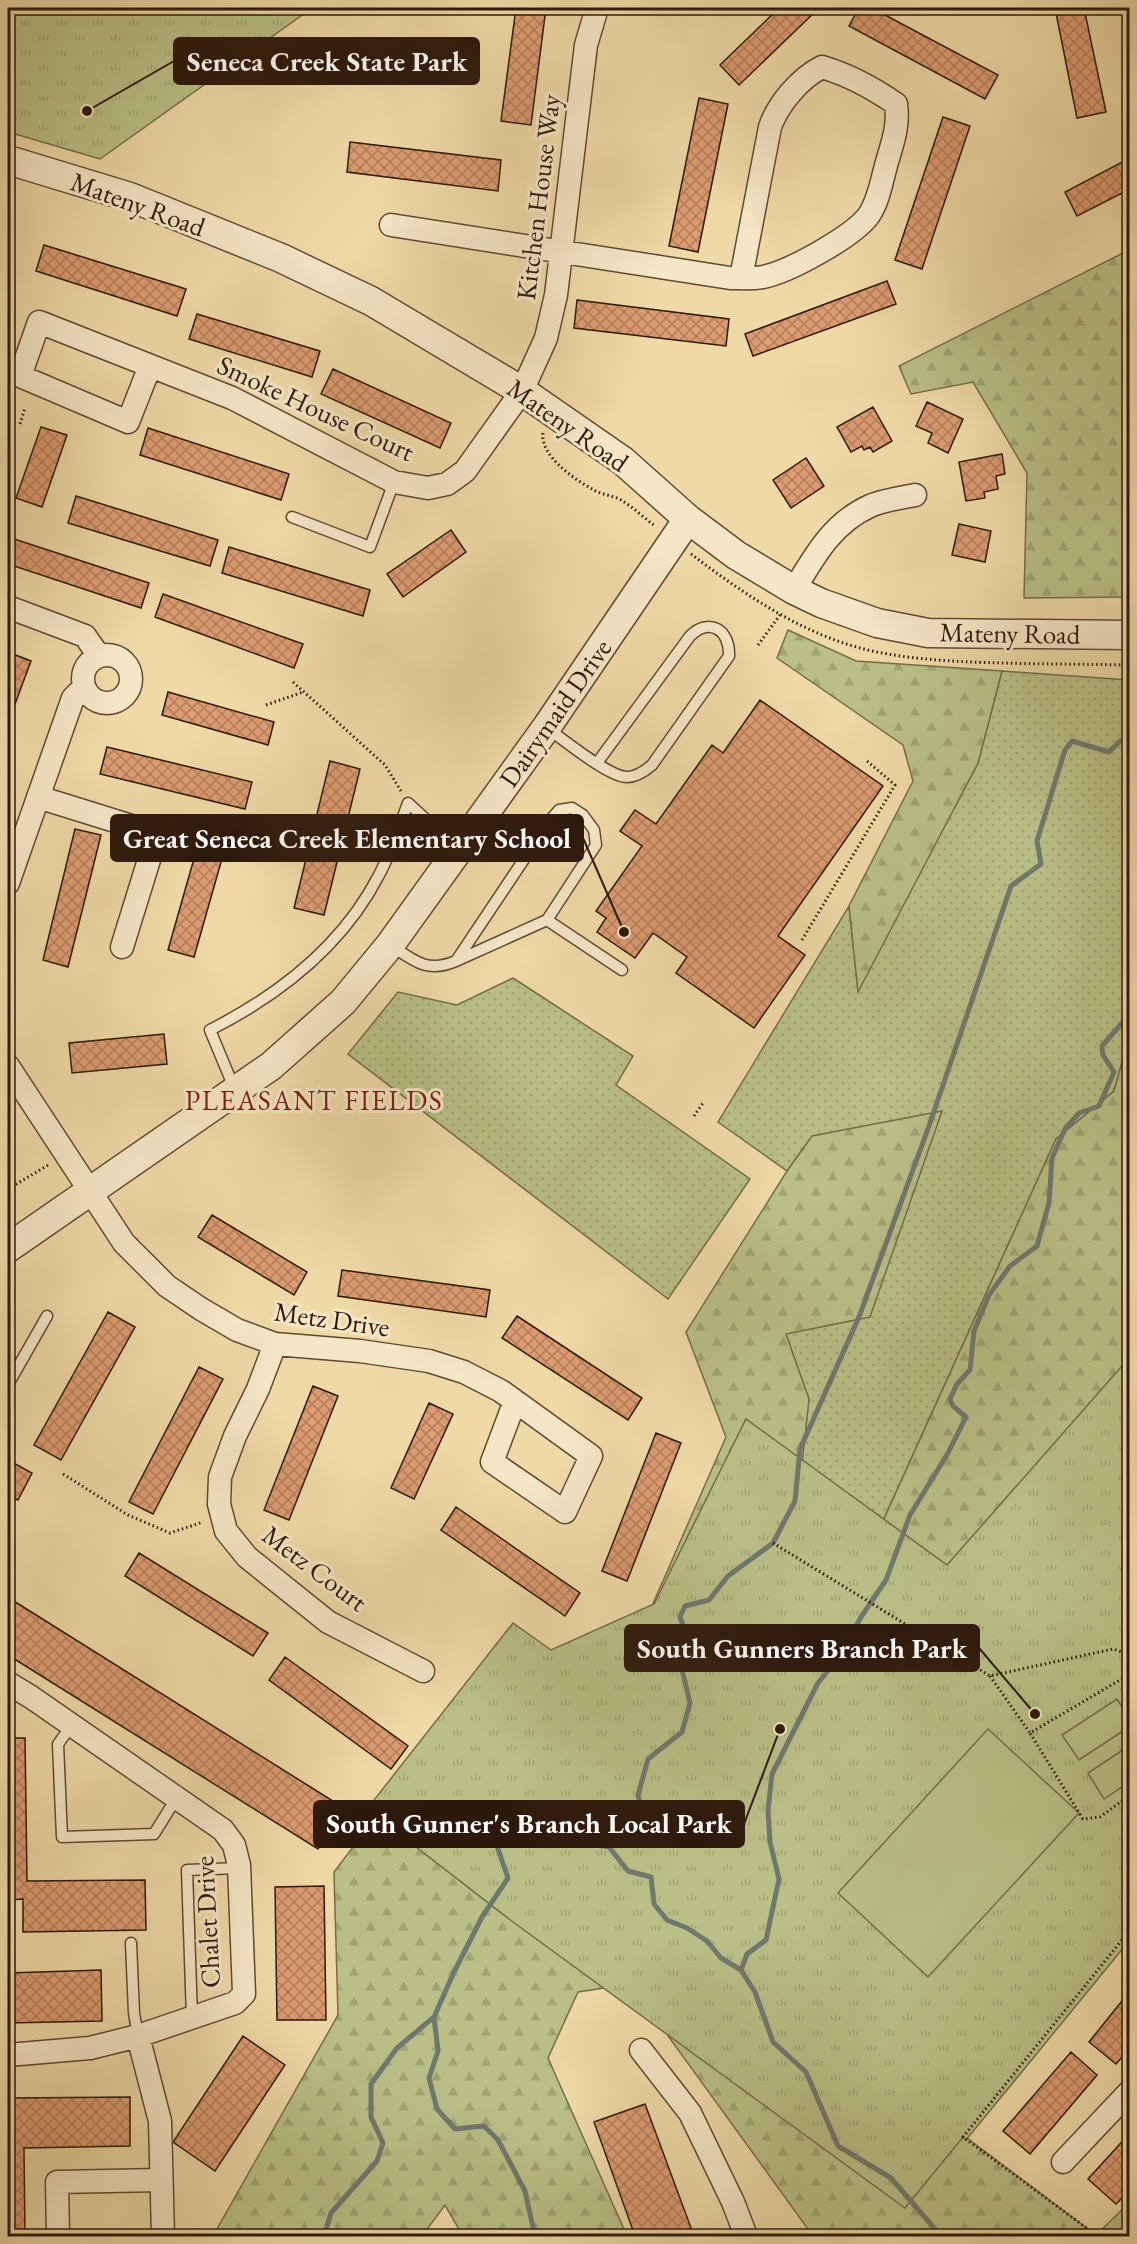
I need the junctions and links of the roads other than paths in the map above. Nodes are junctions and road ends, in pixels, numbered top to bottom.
1 (597, 8) edge
2 (8, 160) edge
3 (391, 225) dead end
4 (562, 251) junction
5 (741, 278) junction
6 (150, 366) junction
7 (522, 391) junction
8 (394, 482) junction
9 (915, 495) dead end
10 (292, 517) dead end
11 (688, 519) junction
12 (787, 602) junction
13 (8, 607) edge
14 (1130, 634) edge
15 (99, 656) junction
16 (84, 687) junction
17 (546, 728) junction
18 (597, 762) junction
19 (38, 797) junction
20 (459, 849) junction
21 (8, 883) edge
22 (547, 920) junction
23 (390, 945) junction
24 (122, 947) dead end
25 (456, 961) junction
26 (622, 970) dead end
27 (8, 1066) edge
28 (235, 1091) junction
29 (90, 1190) junction
30 (8, 1248) edge
31 (47, 1316) dead end
32 (275, 1344) junction
33 (8, 1383) edge
34 (515, 1401) junction
35 (423, 1671) dead end
36 (8, 1683) edge
37 (72, 1725) junction
38 (177, 1797) junction
39 (239, 1868) junction
40 (131, 1943) dead end
41 (192, 2018) junction
42 (138, 2036) junction
43 (641, 2050) dead end
44 (8, 2055) edge
45 (1130, 2091) edge
46 (1063, 2162) dead end
47 (161, 2180) junction
48 (58, 2236) edge
49 (163, 2236) edge
50 (746, 2236) edge

1 - 4 street, Kitchen House Way
2 - 7 street, Mateny Road
3 - 4 street
4 - 5 street
4 - 7 street, Kitchen House Way
5 - 5 street
6 - 6 street, Smoke House Court
6 - 8 street, Smoke House Court
7 - 8 street, Smoke House Court
7 - 11 street, Mateny Road
8 - 10 lane
9 - 12 street
11 - 12 street, Mateny Road
11 - 17 street, Dairymaid Drive
12 - 14 street, Mateny Road
13 - 15 street
15 - 16 street
15 - 16 street
16 - 19 street
17 - 18 lane
17 - 20 street, Dairymaid Drive
18 - 18 lane
19 - 21 street
19 - 24 street
20 - 23 street, Dairymaid Drive
20 - 28 lane
22 - 25 lane
22 - 25 lane
22 - 26 lane
23 - 25 lane
23 - 28 street, Dairymaid Drive
27 - 29 street, Metz Drive
28 - 29 street, Dairymaid Drive
29 - 30 street, Dairymaid Drive
29 - 32 street, Metz Drive
31 - 33 lane
32 - 34 street, Metz Drive
32 - 35 street, Metz Court
34 - 34 street, Metz Drive
36 - 37 street, Chalet Drive
37 - 38 street, Chalet Drive
37 - 38 lane
38 - 39 street, Chalet Drive
39 - 41 street, Chalet Drive
39 - 41 lane
40 - 42 lane
41 - 42 street, Chalet Drive
42 - 44 street, Chalet Drive
42 - 47 street
43 - 50 street
45 - 46 street
47 - 48 street
47 - 49 street

